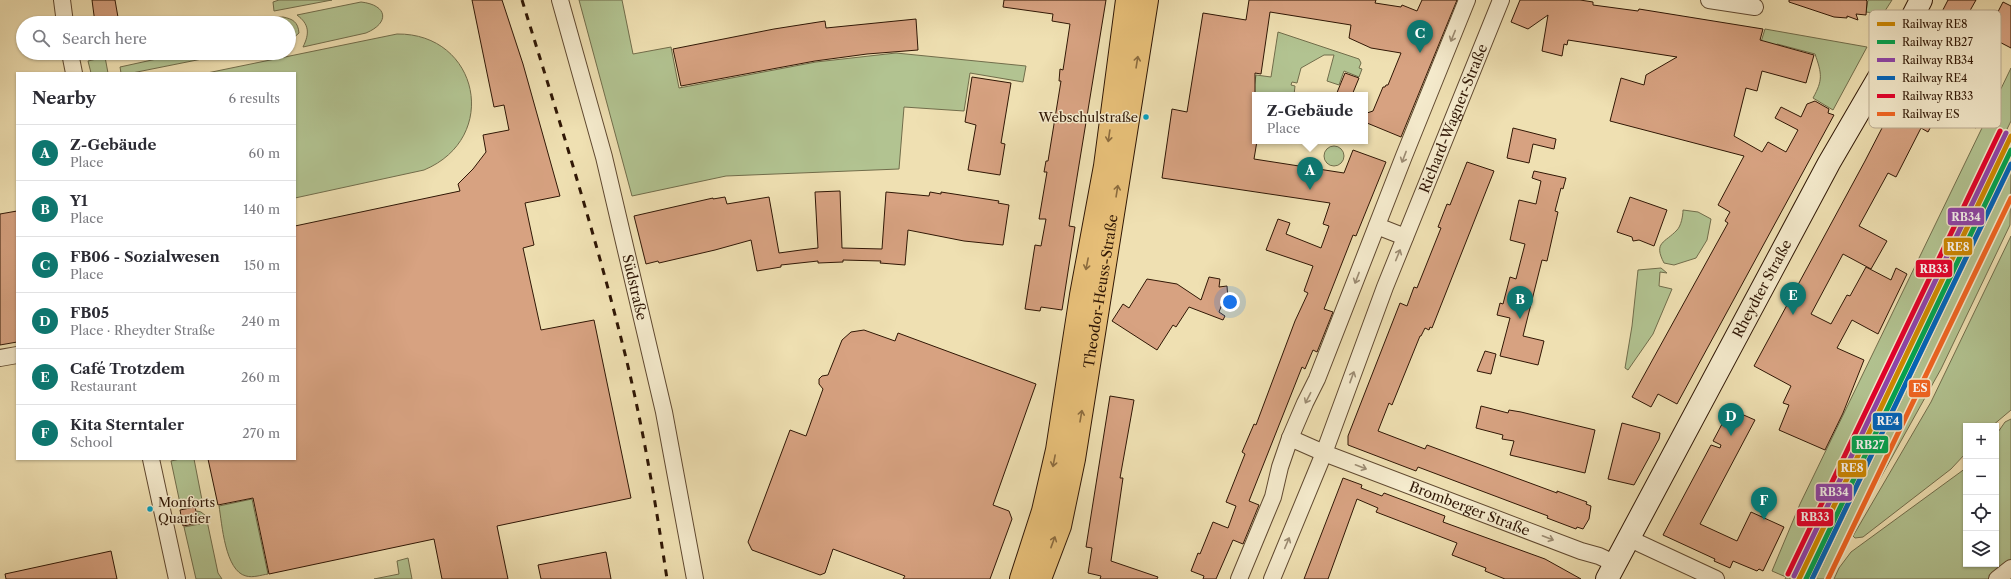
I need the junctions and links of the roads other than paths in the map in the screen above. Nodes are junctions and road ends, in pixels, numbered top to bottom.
1 (62, 0) edge
2 (560, 0) edge
3 (1127, 0) edge
4 (1147, 0) edge
5 (1467, 0) edge
6 (1501, 0) edge
7 (1709, 0) edge
8 (1921, 0) edge
9 (1756, 7) dead end
10 (1916, 10) edge
11 (64, 16) edge
12 (71, 60) edge
13 (74, 72) edge
14 (1869, 95) edge
15 (1377, 226) junction
16 (1405, 237) junction
17 (16, 355) edge
18 (0, 358) edge
19 (1290, 438) junction
20 (1324, 453) junction
21 (151, 460) edge
22 (1630, 539) junction
23 (1030, 552) junction
24 (2011, 568) edge
25 (1612, 571) edge
26 (177, 579) edge
27 (695, 579) edge
28 (1021, 579) edge
29 (1033, 579) edge
30 (1040, 579) edge
31 (1239, 579) edge
32 (1272, 579) edge
33 (1716, 579) edge
34 (1997, 579) edge

1 - 11 street
2 - 27 street, Südstraße
3 -> 23 main road, Theodor-Heuss-Straße
30 -> 4 main road, Theodor-Heuss-Straße
5 -> 15 street
6 - 16 street, Richard-Wagner-Straße
7 - 9 street
8 - 10 main road, Rheydter Straße
12 - 13 street
14 - 22 main road, Rheydter Straße
15 - 16 street
15 -> 19 street
20 -> 16 street, Richard-Wagner-Straße
17 - 18 street
19 - 20 street
19 - 31 street
20 -> 25 street, Bromberger Straße
32 -> 20 street, Richard-Wagner-Straße
21 - 26 street
22 - 25 main road, Rheydter Straße
22 - 33 street
23 - 28 main road, Theodor-Heuss-Straße
23 - 29 street, Theodor-Heuss-Straße
24 - 34 street

